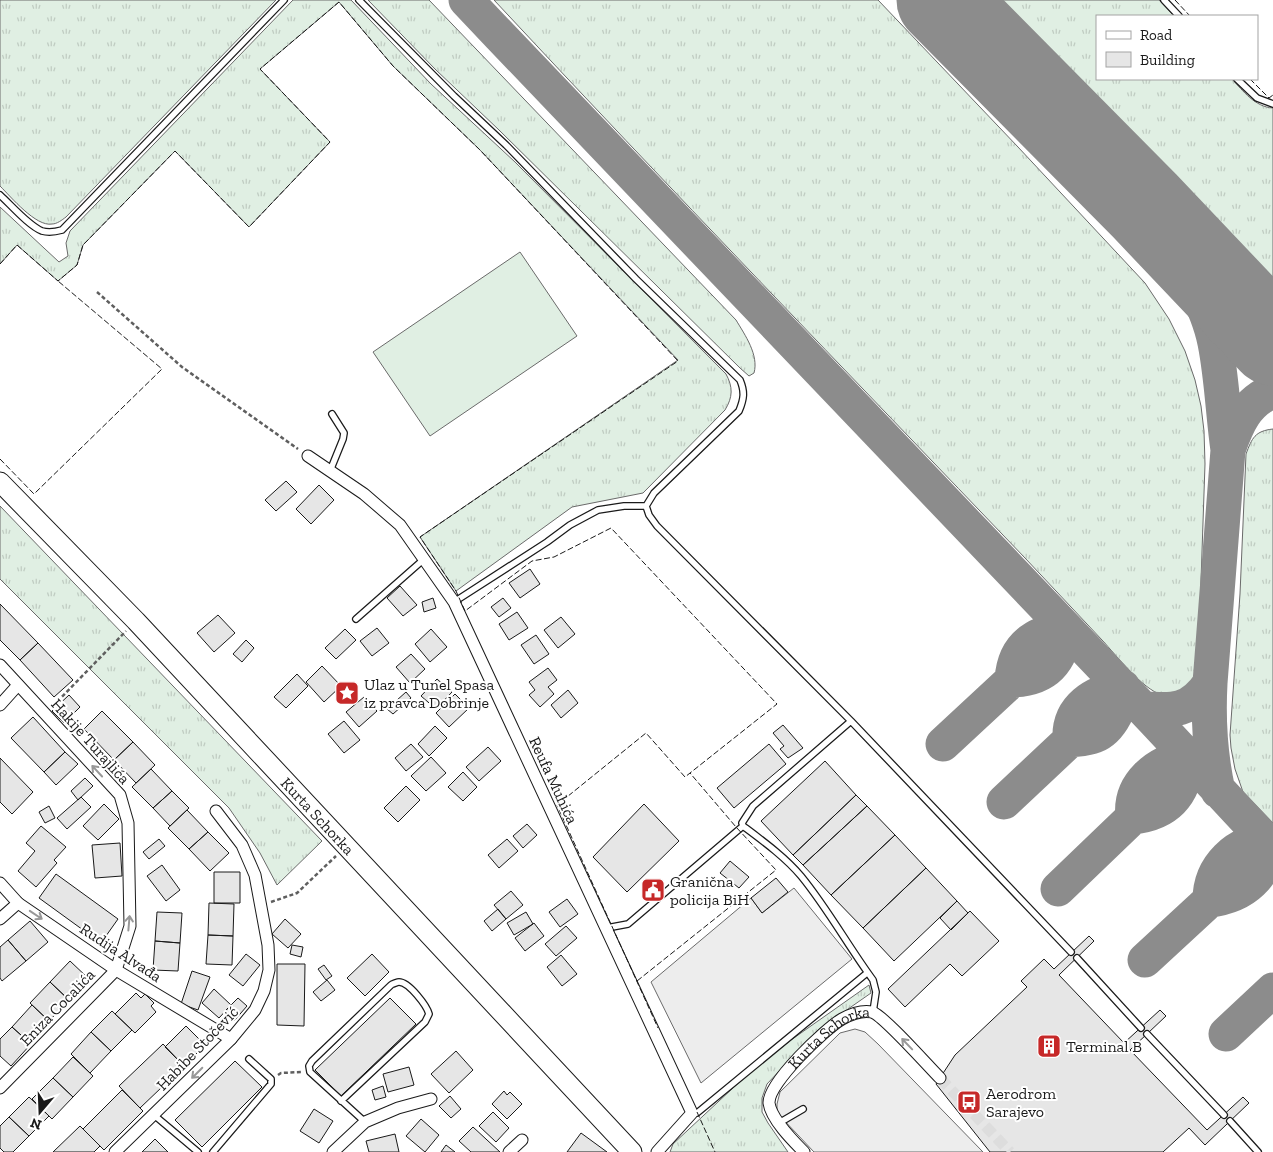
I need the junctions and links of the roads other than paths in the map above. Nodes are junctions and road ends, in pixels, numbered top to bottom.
1 (284, 0) edge
2 (359, 0) edge
3 (1164, 0) edge
4 (1178, 15) edge
5 (1238, 80) edge
6 (1273, 104) edge
7 (0, 195) edge
8 (332, 414) dead end
9 (308, 456) road end
10 (330, 470) junction
11 (0, 482) edge
12 (646, 506) junction
13 (423, 560) junction
14 (454, 602) junction
15 (356, 619) dead end
16 (0, 665) edge
17 (18, 685) junction
18 (0, 705) edge
19 (851, 721) junction
20 (216, 811) dead end
21 (743, 826) junction
22 (0, 884) edge
23 (18, 903) junction
24 (0, 919) edge
25 (606, 930) junction
26 (1071, 952) dead end
27 (1076, 958) dead end
28 (116, 970) junction
29 (867, 973) junction
30 (873, 1012) junction
31 (1141, 1028) dead end
32 (1147, 1034) dead end
33 (231, 1039) junction
34 (249, 1058) dead end
35 (940, 1078) tunnel mouth
36 (0, 1088) edge
37 (431, 1099) dead end
38 (341, 1101) junction
39 (803, 1109) dead end
40 (692, 1113) junction
41 (154, 1115) junction
42 (1224, 1115) dead end
43 (1230, 1121) dead end
44 (365, 1122) junction
45 (779, 1123) junction
46 (522, 1140) dead end
47 (115, 1152) edge
48 (198, 1152) edge
49 (213, 1152) edge
50 (333, 1152) edge
51 (509, 1152) edge
52 (632, 1152) edge
53 (657, 1152) edge
54 (804, 1152) edge
55 (1258, 1152) edge

1 - 7 lane
2 - 12 lane
3 - 4 lane
5 - 6 lane
8 - 10 lane
9 - 10 street, Reufa Muhića
10 - 13 street, Reufa Muhića
11 - 52 main road, Kurta Schorka
12 - 14 lane
12 - 19 lane
13 - 14 street, Reufa Muhića
13 - 15 lane
14 - 25 street, Reufa Muhića
16 - 17 street, Hakije Turajlića
17 - 18 street
28 -> 17 street, Hakije Turajlića
19 - 21 lane
19 - 26 lane
20 - 33 street, Habibe Stočević
21 - 25 lane
21 - 29 lane
22 - 23 street, Rudija Alvađa
23 - 24 street
23 -> 28 street, Rudija Alvađa
25 - 40 street, Reufa Muhića
27 - 31 lane
28 - 33 street, Rudija Alvađa
28 - 36 street, Eniza Cocalića
29 - 30 lane
29 - 40 lane
35 -> 30 street, Kurta Schorka
30 - 45 street, Kurta Schorka
32 - 42 lane
33 -> 41 street, Habibe Stočević
34 - 49 lane
37 - 44 street
38 - 38 lane
38 - 44 lane
39 - 45 lane
40 - 53 street
41 - 47 street, Habibe Stočević
41 - 48 lane
43 - 55 lane
44 - 50 street
45 - 54 street, Kurta Schorka
46 - 51 street

